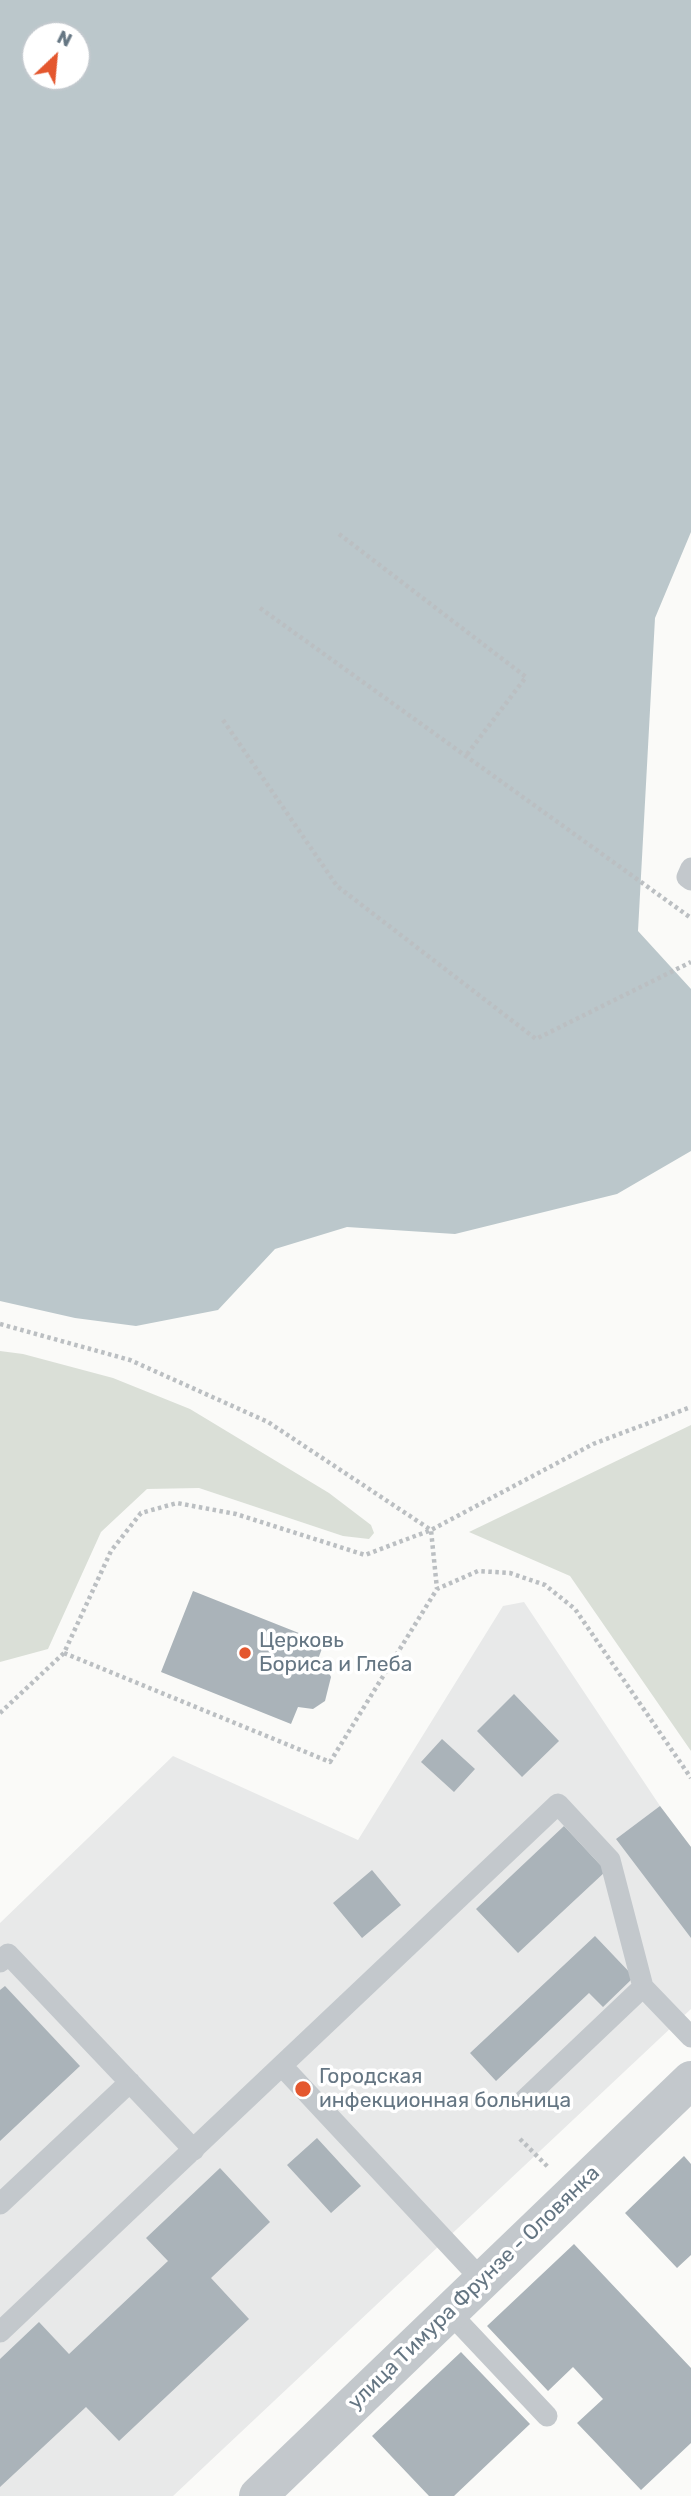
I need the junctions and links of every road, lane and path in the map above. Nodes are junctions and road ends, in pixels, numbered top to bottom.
1 (339, 534) dead end
2 (260, 608) dead end
3 (223, 720) dead end
4 (465, 757) junction
5 (691, 868) edge
6 (691, 880) edge
7 (691, 918) edge
8 (691, 962) edge
9 (0, 1324) edge
10 (691, 1407) edge
11 (431, 1530) junction
12 (437, 1589) junction
13 (64, 1653) junction
14 (0, 1713) edge
15 (691, 1778) edge
16 (0, 1962) edge
17 (643, 1987) junction
18 (691, 2037) edge
19 (282, 2066) junction
20 (691, 2080) edge
21 (130, 2082) junction
22 (524, 2100) dead end
23 (194, 2150) junction
24 (0, 2204) edge
25 (482, 2280) junction
26 (449, 2312) junction
27 (0, 2332) edge
28 (547, 2416) dead end
29 (258, 2496) edge

1 - 4 path
2 - 4 path
3 - 8 path
4 - 7 path
5 - 6 lane
9 - 11 path
10 - 11 path
11 - 12 path
11 - 13 path
12 - 13 path
12 - 15 path
13 - 14 path
16 - 21 lane
17 - 18 lane
17 - 19 lane
17 - 22 lane
19 - 23 lane
19 - 25 lane
20 - 25 street, улица Тимура Фрунзе - Оловянка
21 - 23 lane
21 - 24 lane
23 - 27 lane
25 - 26 street, улица Тимура Фрунзе - Оловянка
26 - 28 lane
26 - 29 street, улица Тимура Фрунзе - Оловянка

